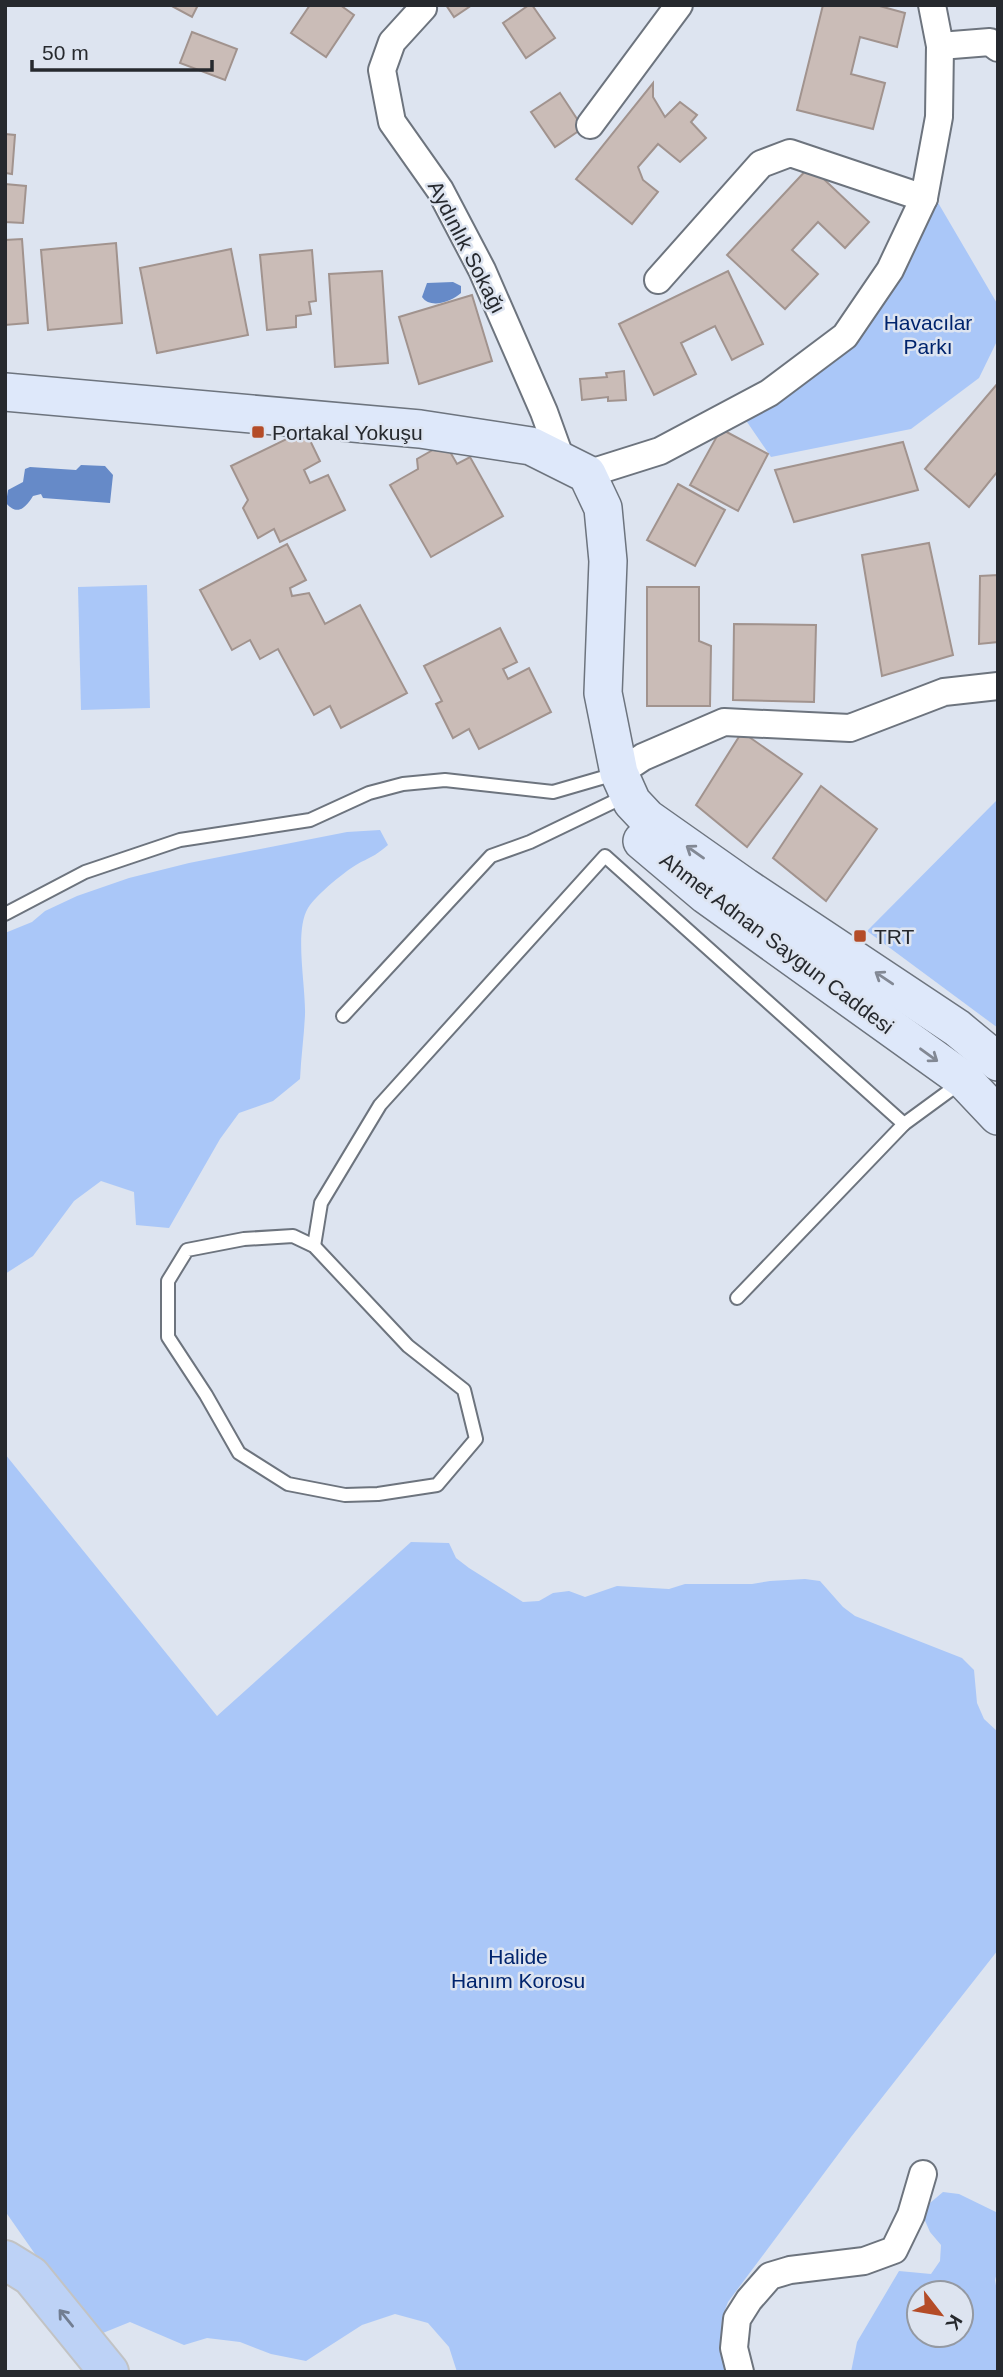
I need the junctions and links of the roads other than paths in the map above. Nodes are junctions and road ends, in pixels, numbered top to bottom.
1 (422, 5) edge
2 (679, 5) edge
3 (932, 5) edge
4 (940, 46) junction
5 (998, 47) edge
6 (590, 125) dead end
7 (924, 198) junction
8 (658, 281) dead end
9 (5, 392) edge
10 (575, 468) junction
11 (998, 686) edge
12 (611, 784) junction
13 (5, 914) edge
14 (343, 1016) dead end
15 (982, 1068) edge
16 (998, 1116) edge
17 (904, 1124) junction
18 (314, 1246) junction
19 (737, 1298) dead end
20 (923, 2174) dead end
21 (7, 2261) edge
22 (76, 2372) edge
23 (109, 2372) edge
24 (740, 2372) edge

1 - 10 street, Aydınlık Sokağı
2 - 6 street
3 - 4 street
4 - 5 street
4 - 7 street
7 - 8 street
7 - 10 street
9 - 10 main road
10 - 12 main road, Ahmet Adnan Saygun Caddesi
11 - 12 street
12 - 13 lane
12 - 14 lane
12 - 15 main road, Ahmet Adnan Saygun Caddesi
15 - 16 main road, Ahmet Adnan Saygun Caddesi
15 - 17 lane
17 - 18 lane
17 - 19 lane
18 - 18 lane
20 - 24 street
21 - 22 main road
23 -> 21 main road

